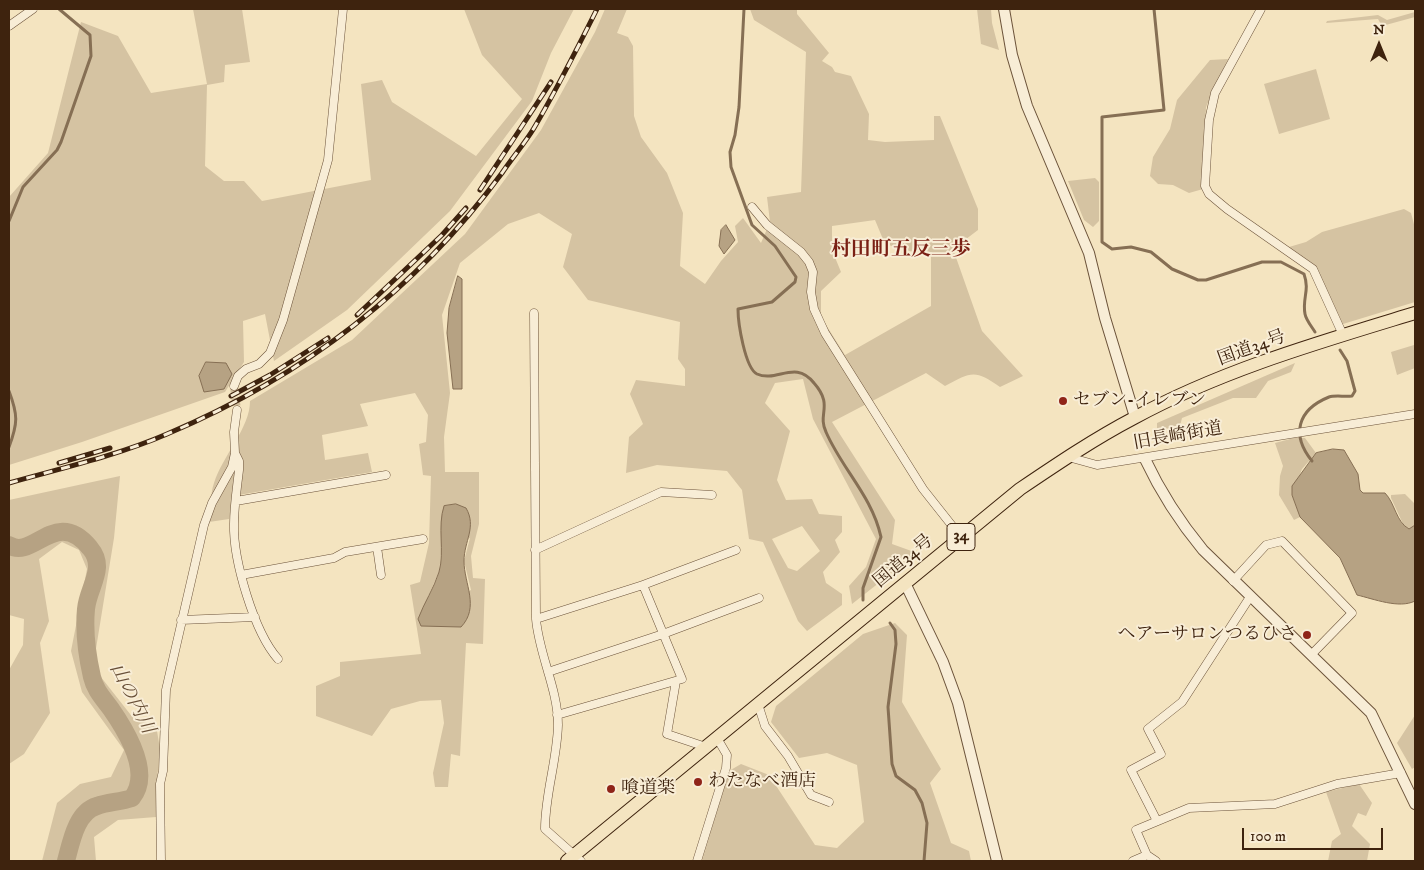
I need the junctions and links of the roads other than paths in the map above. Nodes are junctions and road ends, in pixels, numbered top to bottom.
1 (33, 9) edge
2 (343, 9) edge
3 (1004, 9) edge
4 (1261, 9) edge
5 (9, 26) edge
6 (752, 207) dead end
7 (534, 313) dead end
8 (1415, 313) edge
9 (1343, 335) junction
10 (234, 386) dead end
11 (237, 410) tunnel mouth
12 (1415, 414) edge
13 (1134, 418) junction
14 (235, 453) junction
15 (1068, 457) junction
16 (1145, 459) junction
17 (386, 474) dead end
18 (712, 495) dead end
19 (236, 501) junction
20 (961, 537) junction
21 (424, 539) dead end
22 (377, 547) junction
23 (535, 550) junction
24 (736, 550) dead end
25 (241, 575) junction
26 (381, 575) dead end
27 (1233, 581) junction
28 (905, 583) junction
29 (643, 585) junction
30 (1250, 597) junction
31 (759, 598) dead end
32 (255, 617) junction
33 (536, 619) junction
34 (181, 620) junction
35 (663, 634) junction
36 (1311, 655) junction
37 (278, 659) dead end
38 (548, 672) junction
39 (676, 681) junction
40 (758, 704) junction
41 (557, 715) junction
42 (717, 738) junction
43 (706, 747) junction
44 (1401, 773) junction
45 (829, 802) dead end
46 (1415, 804) edge
47 (1157, 821) junction
48 (1148, 855) junction
49 (574, 859) edge
50 (161, 861) edge
51 (697, 861) edge
52 (997, 861) edge
53 (1133, 861) edge
54 (1156, 861) edge

1 - 5 street
2 - 10 street
3 - 13 street
4 - 9 street
6 - 20 street
7 - 23 street
8 - 9 highway, 国道34号 / 34
9 - 13 highway, 国道34号 / 34
11 - 14 street
12 - 16 street, 旧長崎街道
13 - 15 highway, 国道34号 / 34
14 - 19 street
14 - 34 street
15 - 16 street, 旧長崎街道
15 - 20 highway, 国道34号 / 34
16 - 27 street
17 - 19 street
18 - 23 street
19 - 25 street
20 - 28 highway, 国道34号 / 34
21 - 22 street
22 - 25 street
22 - 26 street
23 - 33 street
24 - 29 street
25 - 32 street
27 - 30 street
27 - 36 street
28 - 40 highway, 国道34号 / 34
28 - 52 street
29 - 33 street
29 - 35 street
30 - 36 street
30 - 47 street
31 - 35 street
32 - 34 street
32 - 37 street
33 - 38 street
34 - 50 street
35 - 38 street
35 - 39 street
36 - 44 street
38 - 41 street
39 - 41 street
39 - 43 street
40 - 42 highway, 国道34号 / 34
40 - 45 street
41 - 49 street
42 - 43 highway, 国道34号 / 34
42 - 51 street
43 - 49 highway, 国道34号 / 34
44 - 46 street
44 - 47 street
47 - 48 street
48 - 53 street
48 - 54 street

